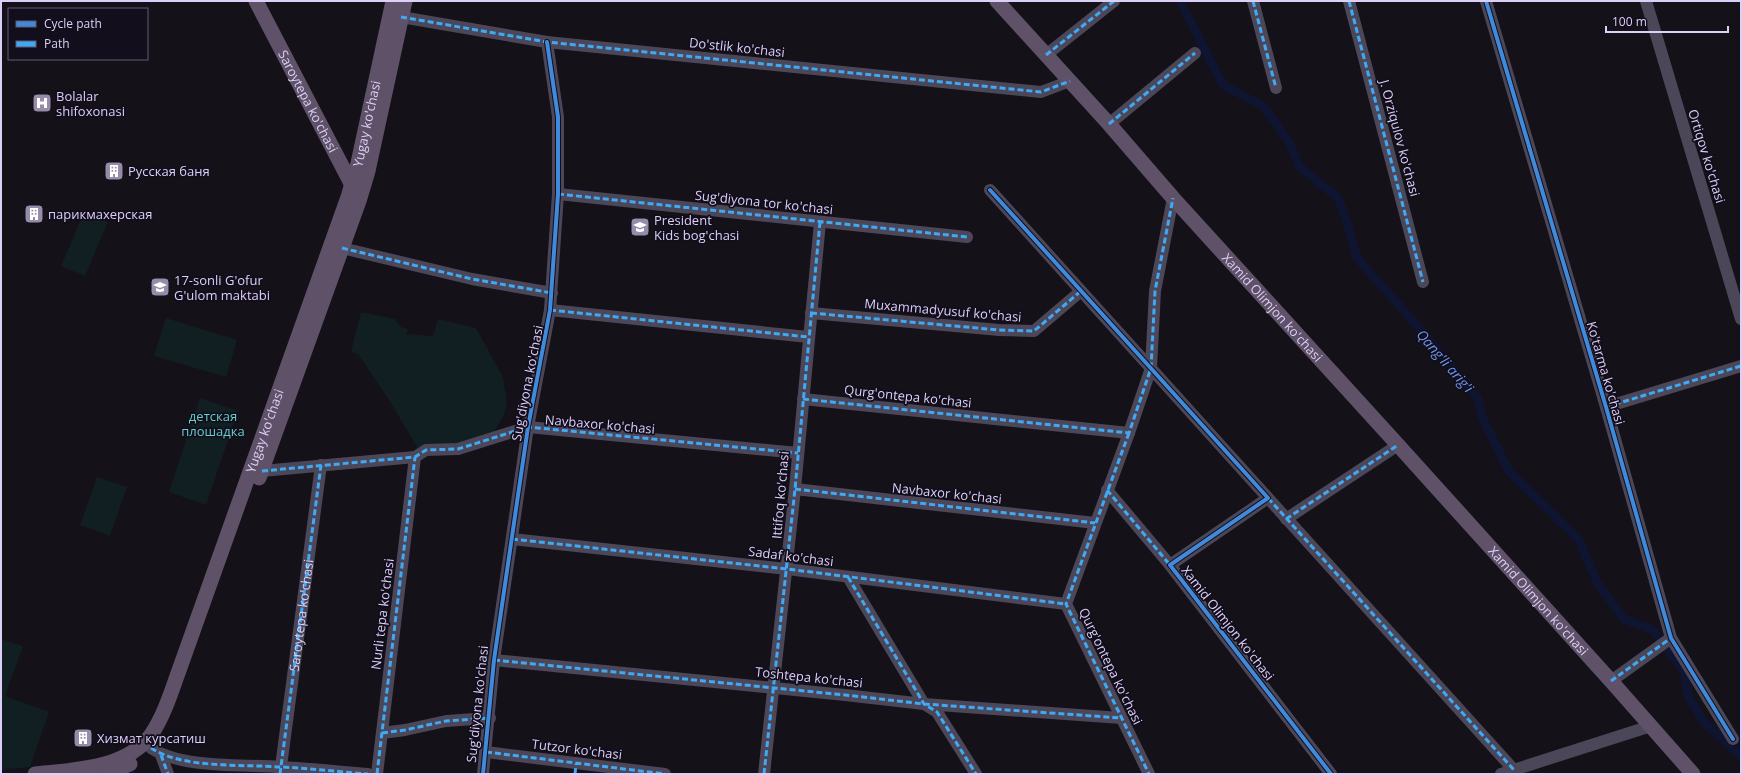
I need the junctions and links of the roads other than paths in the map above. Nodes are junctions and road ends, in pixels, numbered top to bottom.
1 (256, 1) edge
2 (393, 1) edge
3 (405, 1) edge
4 (997, 1) edge
5 (1114, 1) edge
6 (1252, 1) edge
7 (1349, 1) edge
8 (1486, 1) edge
9 (1646, 1) edge
10 (401, 17) junction
11 (547, 42) junction
12 (1195, 53) dead end
13 (1046, 55) junction
14 (1070, 81) junction
15 (1276, 88) dead end
16 (1109, 124) junction
17 (352, 186) junction
18 (990, 190) dead end
19 (558, 194) junction
20 (1173, 198) junction
21 (359, 201) junction
22 (820, 222) junction
23 (967, 237) dead end
24 (342, 248) junction
25 (1423, 282) dead end
26 (1081, 291) junction
27 (552, 293) junction
28 (550, 310) junction
29 (811, 313) junction
30 (1741, 319) edge
31 (808, 337) junction
32 (1741, 366) edge
33 (1151, 368) junction
34 (803, 399) junction
35 (1606, 407) junction
36 (528, 427) junction
37 (1129, 433) junction
38 (1398, 445) junction
39 (798, 453) junction
40 (415, 457) junction
41 (321, 465) junction
42 (262, 471) junction
43 (795, 489) junction
44 (1107, 490) junction
45 (1268, 498) junction
46 (1286, 518) junction
47 (1095, 523) junction
48 (512, 539) junction
49 (1170, 565) junction
50 (787, 569) junction
51 (848, 577) junction
52 (1066, 604) junction
53 (1666, 642) junction
54 (494, 660) junction
55 (1611, 681) junction
56 (773, 688) junction
57 (924, 704) junction
58 (490, 718) junction
59 (1121, 718) junction
60 (1650, 726) junction
61 (382, 733) junction
62 (1734, 739) dead end
63 (156, 751) junction
64 (486, 752) junction
65 (575, 769) edge
66 (280, 770) edge
67 (1514, 770) junction
68 (625, 772) edge
69 (35, 774) edge
70 (106, 774) edge
71 (168, 774) edge
72 (368, 774) edge
73 (377, 774) edge
74 (483, 774) edge
75 (665, 774) edge
76 (764, 774) edge
77 (976, 774) edge
78 (1149, 774) edge
79 (1331, 774) edge
80 (1502, 774) edge
81 (1693, 774) edge

1 - 17 main road, Saroytepa ko'chasi
2 - 17 main road, Yugay ko'chasi
3 - 10 main road, Yugay ko'chasi
4 - 13 main road, Xamid Olimjon ko'chasi
5 - 13 street
6 - 15 street
7 - 25 street, J. Orziqulov ko'chasi
8 - 35 street, Ko'tarma ko'chasi
9 - 30 street, Ortiqov ko'chasi
10 - 11 street, Do'stlik ko'chasi
10 - 21 main road, Yugay ko'chasi
11 - 14 street, Do'stlik ko'chasi
11 - 19 street, Sug'diyona ko'chasi
12 - 16 street
13 - 14 main road, Xamid Olimjon ko'chasi
14 - 16 main road, Xamid Olimjon ko'chasi
16 - 20 main road, Xamid Olimjon ko'chasi
17 - 21 main road, Saroytepa ko'chasi
17 - 69 main road, Yugay ko'chasi
18 - 26 street
19 - 22 street, Sug'diyona tor ko'chasi
19 - 27 street, Sug'diyona ko'chasi
20 - 33 street, Qurg'ontepa ko'chasi
20 - 38 main road, Xamid Olimjon ko'chasi
21 - 24 main road, Yugay ko'chasi
22 - 23 street, Sug'diyona tor ko'chasi
22 - 29 street, Ittifoq ko'chasi
24 - 27 street
24 - 42 main road, Yugay ko'chasi
26 - 29 street, Muxammadyusuf ko'chasi
26 - 33 street
27 - 28 street, Sug'diyona ko'chasi
28 - 31 street
28 - 36 street, Sug'diyona ko'chasi
29 - 31 street, Ittifoq ko'chasi
31 - 34 street, Ittifoq ko'chasi
32 - 35 street
33 - 37 street, Qurg'ontepa ko'chasi
33 - 45 street
34 - 37 street, Qurg'ontepa ko'chasi
34 - 39 street, Ittifoq ko'chasi
35 - 53 street, Ko'tarma ko'chasi
36 - 39 street, Navbaxor ko'chasi
36 - 40 street, Navbaxor ko'chasi
36 - 48 street, Sug'diyona ko'chasi
37 - 44 street, Qurg'ontepa ko'chasi
38 - 46 street
38 - 55 main road, Xamid Olimjon ko'chasi
39 - 43 street, Ittifoq ko'chasi
40 - 41 street, Navbaxor ko'chasi
40 - 61 street, Nurli tepa ko'chasi
41 - 42 street, Navbaxor ko'chasi
41 - 66 street, Saroytepa ko'chasi
42 - 63 main road, Yugay ko'chasi
43 - 47 street, Navbaxor ko'chasi
43 - 50 street, Ittifoq ko'chasi
44 - 47 street, Qurg'ontepa ko'chasi
44 - 49 street
45 - 46 street
45 - 49 street, Xamid Olimjon ko'chasi
46 - 67 street
47 - 52 street, Qurg'ontepa ko'chasi
48 - 50 street, Sadaf ko'chasi
48 - 54 street, Sug'diyona ko'chasi
49 - 79 street, Xamid Olimjon ko'chasi
50 - 51 street, Sadaf ko'chasi
50 - 56 street, Ittifoq ko'chasi
51 - 52 street, Sadaf ko'chasi
51 - 57 street
52 - 59 street, Qurg'ontepa ko'chasi
53 - 55 street
53 - 62 street, Ko'tarma ko'chasi
54 - 56 street, Toshtepa ko'chasi
54 - 58 street, Sug'diyona ko'chasi
55 - 60 main road, Xamid Olimjon ko'chasi
56 - 57 street, Toshtepa ko'chasi
56 - 76 street, Ittifoq ko'chasi
57 - 59 street, Toshtepa ko'chasi
57 - 77 street
58 - 61 street
58 - 64 street, Sug'diyona ko'chasi
59 - 78 street, Qurg'ontepa ko'chasi
60 - 67 street
60 - 81 main road, Xamid Olimjon ko'chasi
61 - 73 street, Nurli tepa ko'chasi
63 - 66 street
63 - 70 main road, Yugay ko'chasi
63 - 71 street
64 - 65 street, Tutzor ko'chasi
64 - 74 street, Sug'diyona ko'chasi
65 - 68 street, Tutzor ko'chasi
66 - 72 street
67 - 80 street
68 - 75 street, Tutzor ko'chasi

